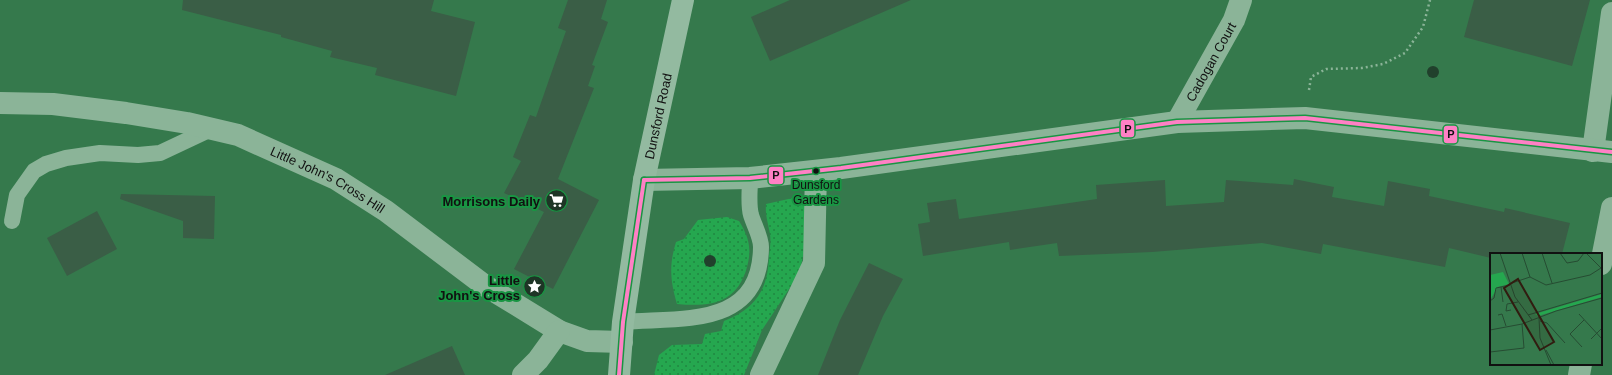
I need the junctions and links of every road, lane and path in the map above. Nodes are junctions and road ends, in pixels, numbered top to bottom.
1 (683, 0) edge
2 (1241, 0) edge
3 (1430, 0) edge
4 (1612, 13) edge
5 (1311, 77) dead end
6 (0, 103) edge
7 (1176, 122) junction
8 (211, 129) junction
9 (1602, 152) edge
10 (816, 171) junction
11 (750, 178) junction
12 (644, 180) junction
13 (1612, 208) edge
14 (12, 221) dead end
15 (1602, 259) edge
16 (559, 331) junction
17 (622, 332) junction
18 (1581, 365) edge
19 (523, 375) edge
20 (619, 375) edge
21 (761, 375) edge
22 (1579, 375) edge

1 - 12 main road, Dunsford Road
2 - 7 street, Cadogan Court
3 - 5 path
4 - 9 street
6 - 8 street, Little John's Cross Hill
7 - 9 street
7 - 10 street
8 - 14 lane
8 - 16 street, Little John's Cross Hill
10 - 11 street
10 - 21 street
11 - 12 street
11 - 17 lane
12 - 17 main road, Dunsford Road
13 - 15 street
16 - 17 street, Little John's Cross Hill
16 - 19 street
17 - 20 main road, Dunsford Road
18 - 22 street

